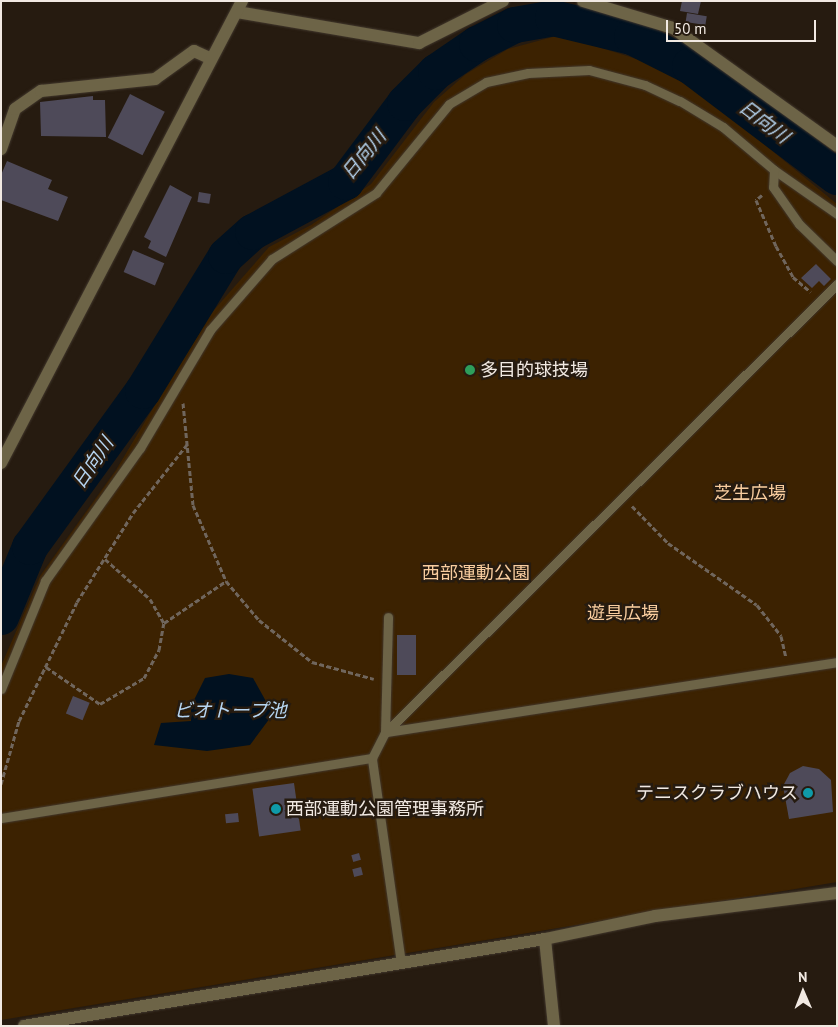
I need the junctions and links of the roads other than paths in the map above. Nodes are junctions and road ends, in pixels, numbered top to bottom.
1 (503, 1) edge
2 (583, 1) edge
3 (239, 7) edge
4 (210, 58) junction
5 (837, 146) edge
6 (1, 149) edge
7 (774, 170) junction
8 (837, 214) edge
9 (837, 261) edge
10 (837, 284) edge
11 (1, 463) edge
12 (388, 617) dead end
13 (837, 662) edge
14 (1, 689) edge
15 (386, 732) junction
16 (372, 758) junction
17 (1, 818) edge
18 (837, 893) edge
19 (545, 939) junction
20 (401, 963) junction
21 (24, 1026) edge
22 (554, 1026) edge

1 - 3 street
2 - 5 street
3 - 4 street
4 - 6 street
4 - 11 street
7 - 8 lane
7 - 9 lane
7 - 14 lane
10 - 15 lane
12 - 15 lane
13 - 15 lane
15 - 16 lane
16 - 17 lane
16 - 20 lane
18 - 19 street
19 - 20 street
19 - 22 street
20 - 21 street

